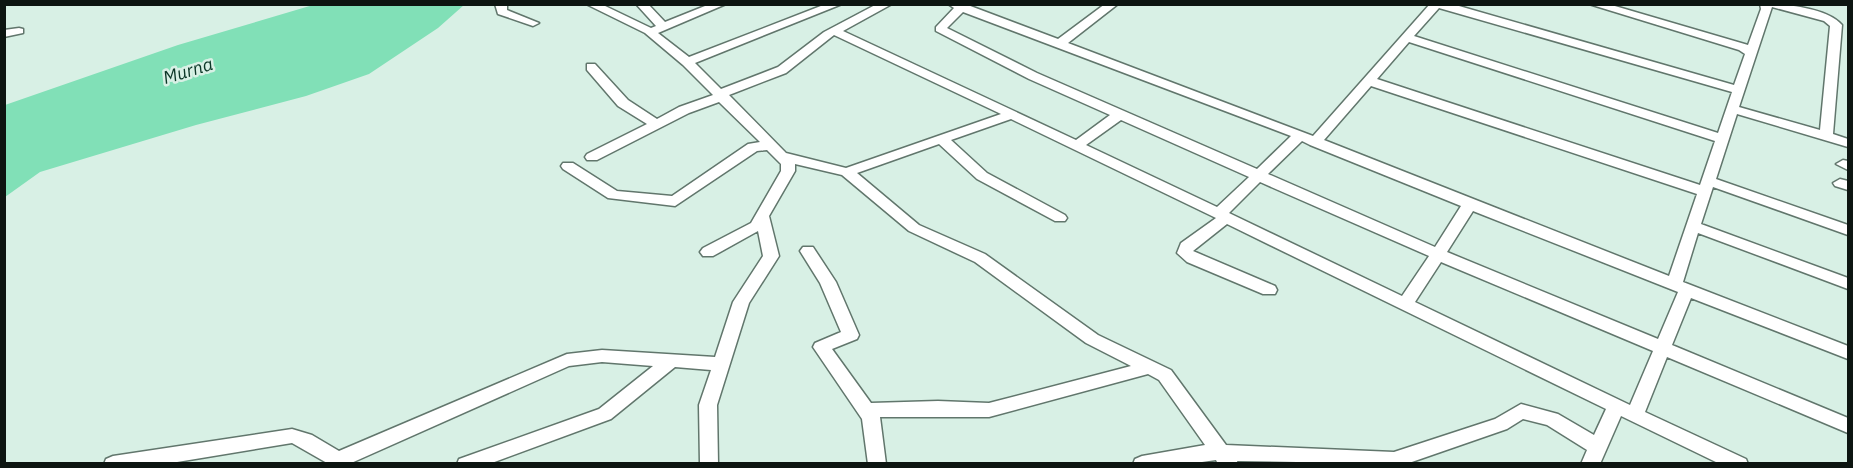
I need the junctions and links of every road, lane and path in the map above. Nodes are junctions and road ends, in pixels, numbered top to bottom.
1 (501, 4) edge
2 (591, 4) edge
3 (641, 4) edge
4 (721, 4) edge
5 (837, 4) edge
6 (887, 4) edge
7 (1113, 4) edge
8 (1437, 4) edge
9 (1594, 4) edge
10 (1765, 4) edge
11 (1772, 4) edge
12 (957, 6) edge
13 (1828, 19) junction
14 (1848, 22) edge
15 (533, 24) dead end
16 (663, 26) junction
17 (19, 31) dead end
18 (834, 31) junction
19 (650, 32) junction
20 (4, 34) edge
21 (1407, 38) junction
22 (1059, 44) junction
23 (1751, 53) junction
24 (687, 62) junction
25 (591, 67) dead end
26 (1369, 81) junction
27 (1739, 90) junction
28 (721, 95) junction
29 (1733, 109) junction
30 (1014, 114) junction
31 (1120, 114) junction
32 (656, 124) junction
33 (1300, 135) junction
34 (1826, 137) junction
35 (940, 138) junction
36 (1723, 139) junction
37 (1315, 142) junction
38 (1848, 143) edge
39 (1077, 145) junction
40 (776, 151) junction
41 (592, 157) dead end
42 (568, 166) dead end
43 (847, 172) junction
44 (1260, 174) junction
45 (1707, 186) junction
46 (1470, 204) junction
47 (762, 216) junction
48 (1222, 216) junction
49 (1060, 218) dead end
50 (1694, 226) junction
51 (1848, 230) edge
52 (808, 251) dead end
53 (708, 252) dead end
54 (1437, 254) junction
55 (1848, 284) edge
56 (1680, 287) junction
57 (1269, 290) dead end
58 (1405, 305) junction
59 (1663, 348) junction
60 (1848, 352) edge
61 (671, 361) junction
62 (721, 364) junction
63 (1151, 367) junction
64 (1616, 406) junction
65 (867, 410) junction
66 (1635, 415) junction
67 (1848, 426) edge
68 (1594, 455) edge
69 (1226, 458) edge
70 (112, 464) edge
71 (466, 464) edge
72 (709, 464) edge
73 (877, 464) edge
74 (1142, 464) edge
75 (1739, 464) edge

1 - 15 street
2 - 19 street
3 - 16 street
4 - 16 street
5 - 24 street
6 - 18 street
7 - 22 street
8 - 21 street
8 - 27 street
9 - 23 street
10 - 23 street
11 - 13 street
12 - 22 street
12 - 31 street
13 - 14 street
13 - 34 street
16 - 19 street
17 - 20 street
18 - 28 street
18 - 30 street
19 - 24 street
21 - 26 street
21 - 36 street
22 - 33 street
23 - 27 street
24 - 28 street
25 - 32 street
26 - 37 street
26 - 45 street
27 - 29 street
28 - 32 street
28 - 40 street
29 - 34 street
29 - 36 street
30 - 35 street
30 - 39 street
31 - 39 street
31 - 44 street
32 - 41 street
33 - 37 street
33 - 44 street
34 - 38 street
35 - 43 street
35 - 49 street
36 - 45 street
37 - 46 street
39 - 48 street
40 - 42 street
40 - 43 street
40 - 47 street
43 - 63 street
44 - 48 street
44 - 54 street
45 - 50 street
45 - 51 street
46 - 54 street
46 - 56 street
47 - 53 street
47 - 62 street
48 - 57 street
48 - 58 street
50 - 55 street
50 - 56 street
52 - 65 street
54 - 58 street
54 - 59 street
56 - 59 street
56 - 60 street
58 - 64 street
59 - 66 street
59 - 67 street
61 - 62 street
61 - 70 street
61 - 71 street
62 - 72 street
63 - 65 street
63 - 69 street
64 - 66 street
64 - 68 street
65 - 73 street
66 - 75 street
68 - 69 street
69 - 74 street

